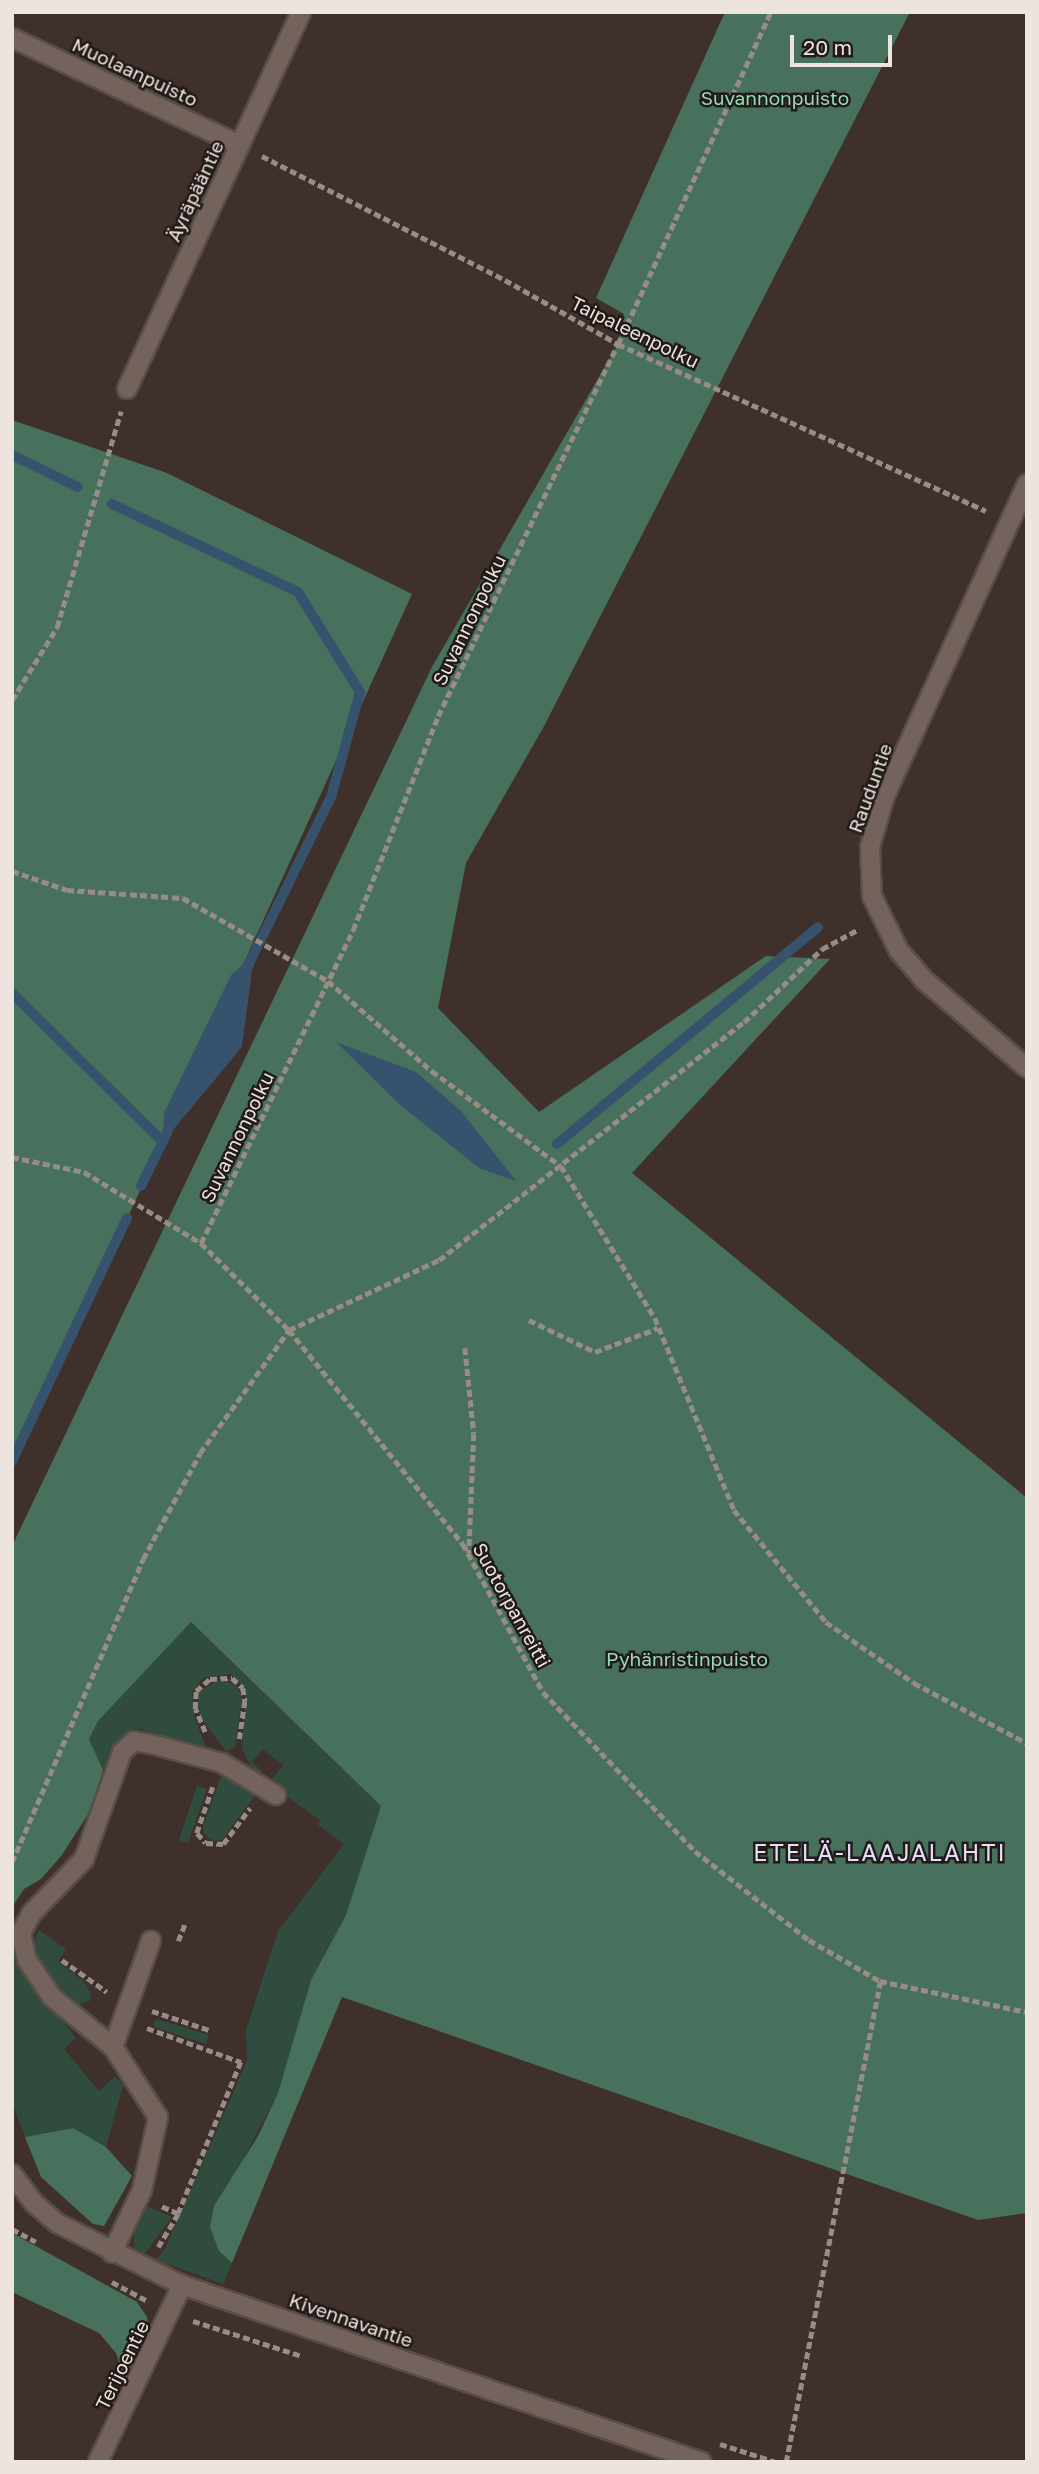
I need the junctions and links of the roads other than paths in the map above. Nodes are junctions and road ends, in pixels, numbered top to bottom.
1 (301, 12) edge
2 (12, 38) edge
3 (239, 145) junction
4 (127, 389) road end
5 (1027, 484) edge
6 (1027, 1068) edge
7 (270, 1791) road end
8 (151, 1941) dead end
9 (113, 2047) junction
10 (12, 2174) edge
11 (112, 2253) junction
12 (182, 2285) junction
13 (98, 2462) edge
14 (702, 2462) edge

1 - 3 street, Äyräpääntie
2 - 3 street, Muolaanpuisto
3 - 4 street, Äyräpääntie
5 - 6 street, Rauduntie
7 - 9 street
8 - 9 street
9 - 11 street
10 - 11 street, Kivennavantie
11 - 12 street, Kivennavantie
12 - 13 street, Terijoentie
12 - 14 street, Kivennavantie

